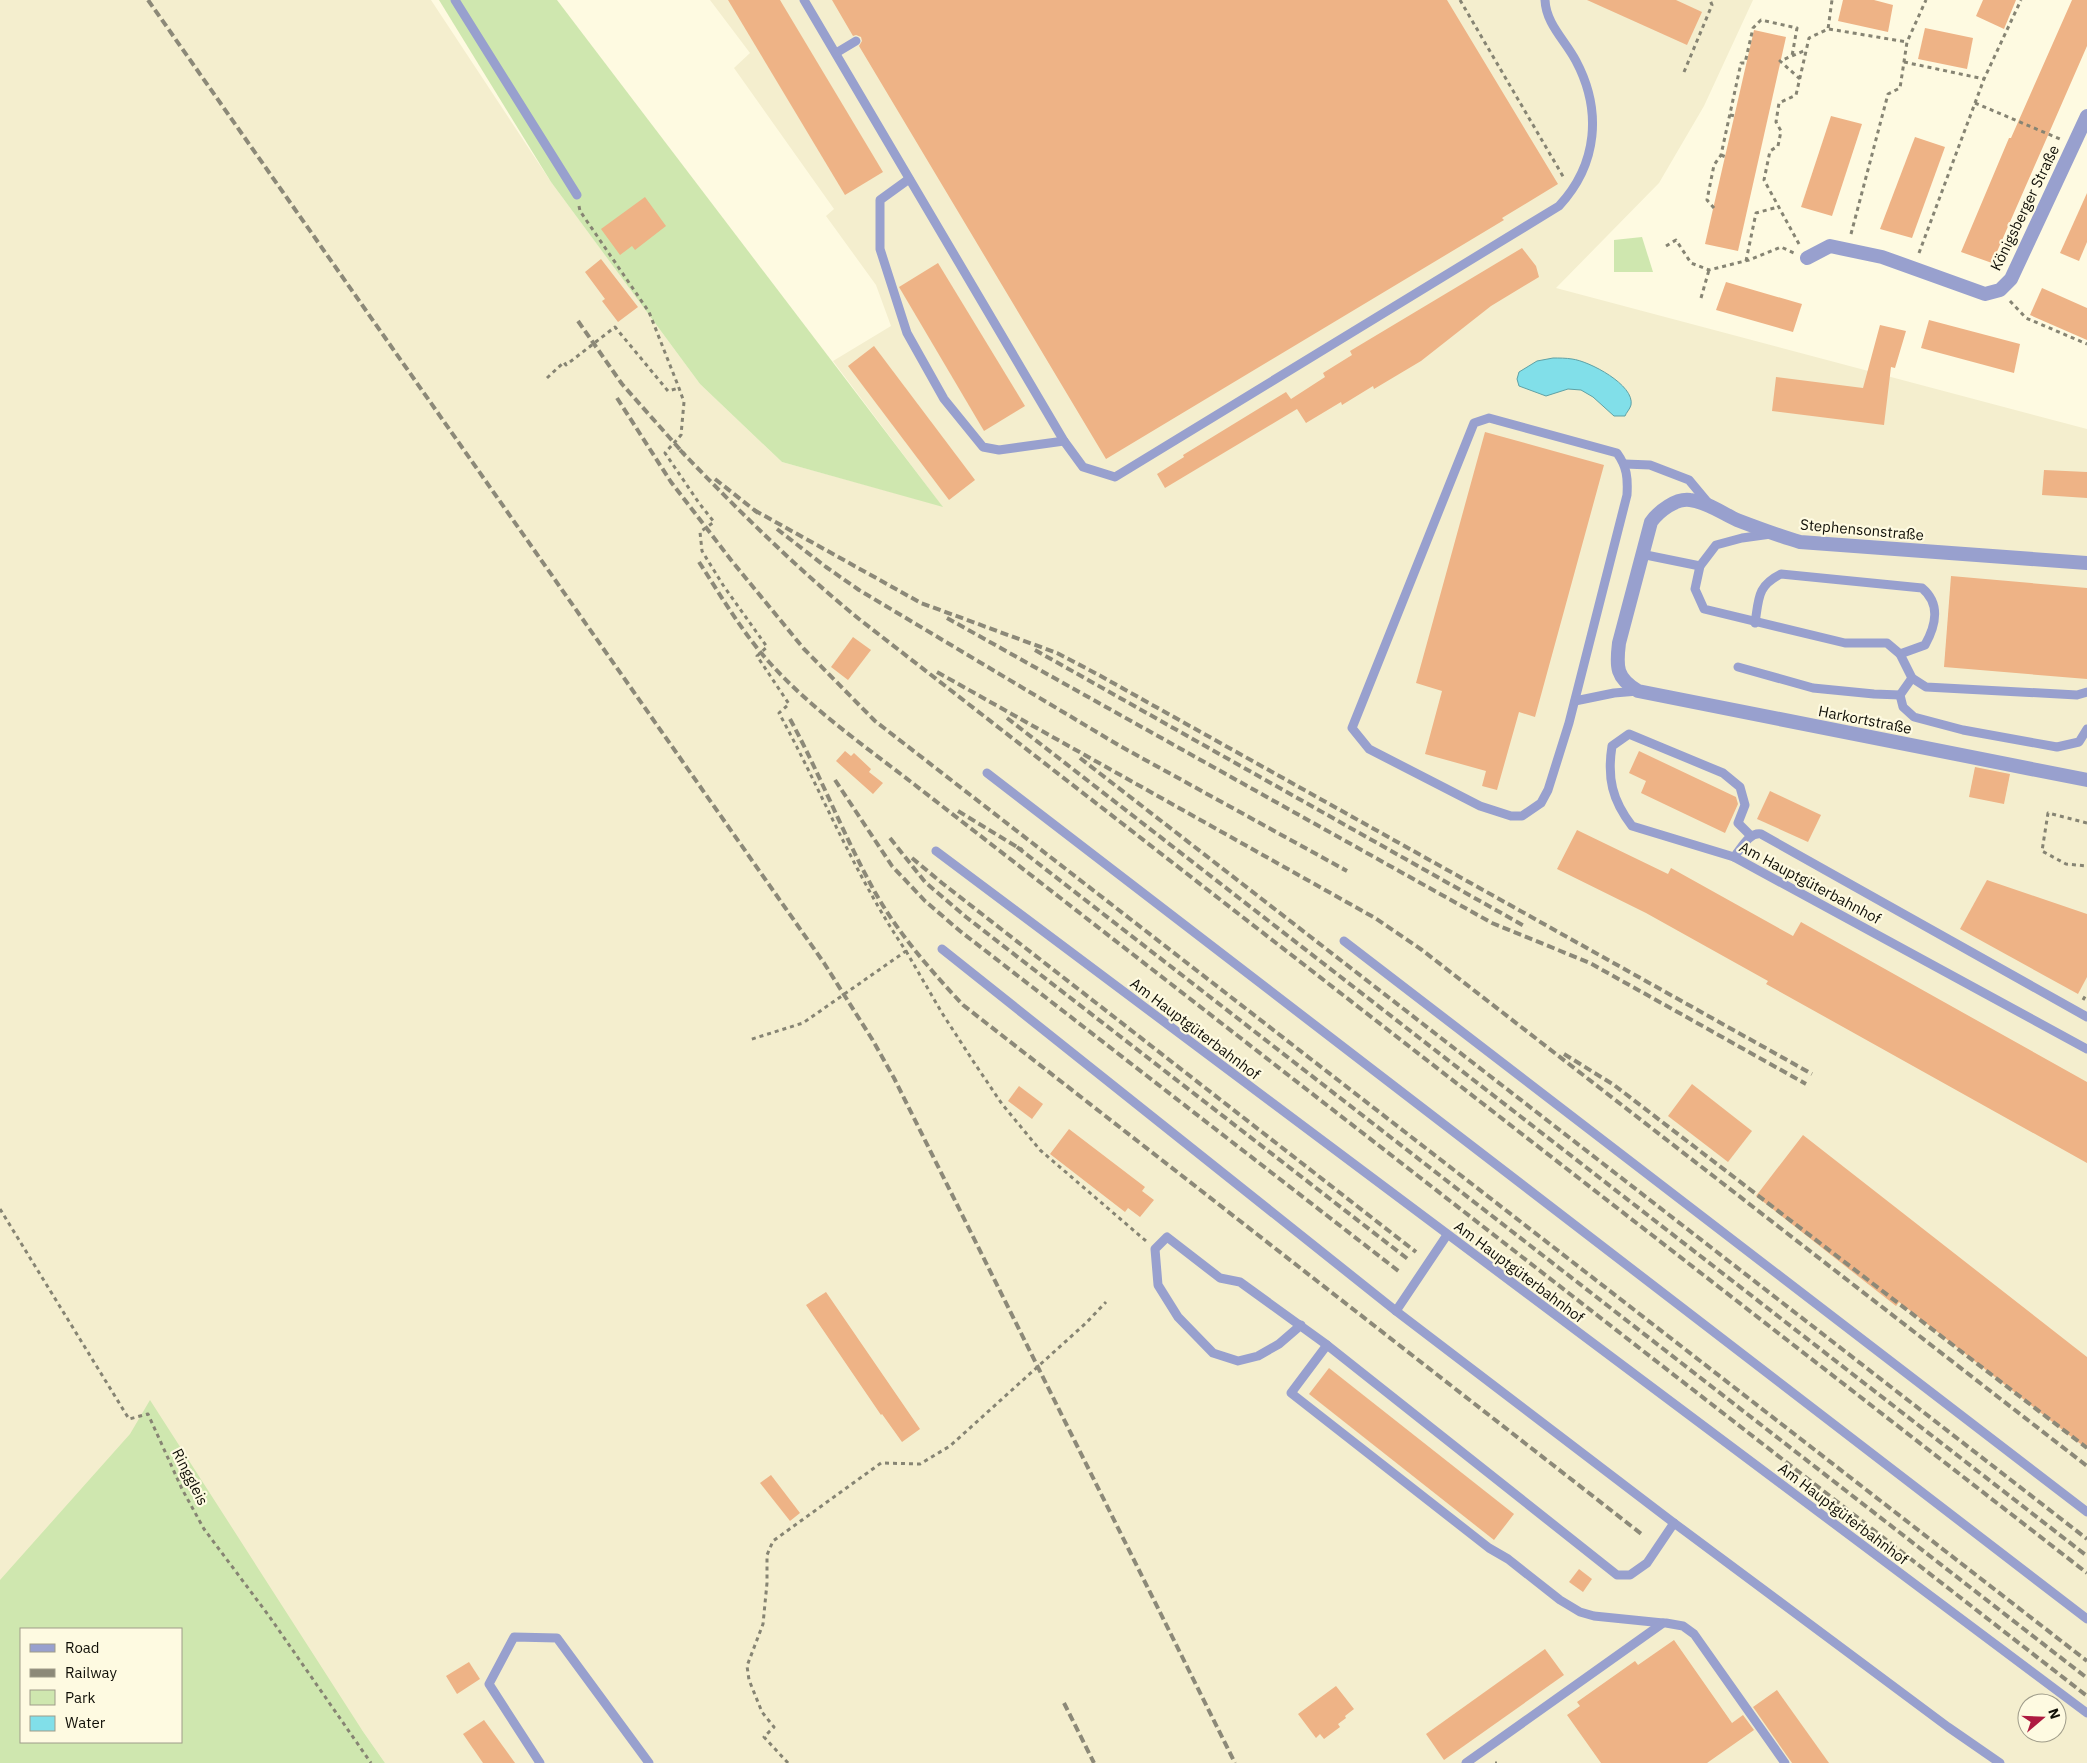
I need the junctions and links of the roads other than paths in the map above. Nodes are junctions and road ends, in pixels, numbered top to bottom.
1 (455, 0) edge
2 (804, 0) edge
3 (1545, 0) edge
4 (856, 41) dead end
5 (836, 53) junction
6 (2087, 116) edge
7 (2079, 143) edge
8 (909, 179) junction
9 (578, 196) road end
10 (1807, 258) road end
11 (1064, 441) junction
12 (1624, 464) junction
13 (1710, 506) junction
14 (1773, 534) junction
15 (1641, 554) junction
16 (2087, 563) edge
17 (1700, 566) junction
18 (1755, 623) junction
19 (1900, 654) junction
20 (1738, 667) dead end
21 (1912, 678) junction
22 (1638, 691) junction
23 (2087, 692) edge
24 (1900, 695) junction
25 (1575, 701) junction
26 (2087, 729) edge
27 (987, 773) dead end
28 (2087, 780) edge
29 (1751, 836) junction
30 (936, 851) dead end
31 (1734, 857) junction
32 (1344, 941) dead end
33 (942, 949) dead end
34 (2087, 1017) edge
35 (2087, 1049) edge
36 (1447, 1235) junction
37 (1396, 1311) junction
38 (1301, 1325) junction
39 (1327, 1345) junction
40 (2087, 1512) edge
41 (1674, 1523) junction
42 (2087, 1619) edge
43 (1663, 1622) junction
44 (2087, 1713) edge
45 (540, 1763) edge
46 (650, 1763) edge
47 (1466, 1763) edge
48 (1785, 1763) edge
49 (2000, 1763) edge

1 - 9 lane
2 - 5 lane
3 - 11 lane
4 - 5 lane
5 - 8 lane
6 - 7 street, Königsberger Straße
7 - 10 street, Königsberger Straße
8 - 11 lane
8 - 11 lane
12 - 13 lane
12 - 25 lane
12 - 25 lane
13 - 14 street, Stephensonstraße
13 - 15 street, Stephensonstraße
14 - 16 street, Stephensonstraße
14 - 17 lane
15 - 17 lane
15 - 22 street, Stephensonstraße
17 - 18 lane
18 - 19 lane
18 - 19 lane
19 - 21 lane
20 - 24 lane
21 - 23 lane
21 - 24 lane
22 - 25 lane
22 - 28 street, Harkortstraße
24 - 26 lane
27 - 42 lane
29 - 31 lane
29 - 31 lane, Am Hauptgüterbahnhof
29 - 34 lane
30 - 36 lane, Am Hauptgüterbahnhof
31 - 35 lane, Am Hauptgüterbahnhof
32 - 40 lane
33 - 37 lane
36 - 37 lane
36 - 44 lane, Am Hauptgüterbahnhof
37 - 41 lane
38 - 38 lane
38 - 39 lane
39 - 41 lane
39 - 43 lane
41 - 49 lane
43 - 47 lane
43 - 48 lane
45 - 46 lane

